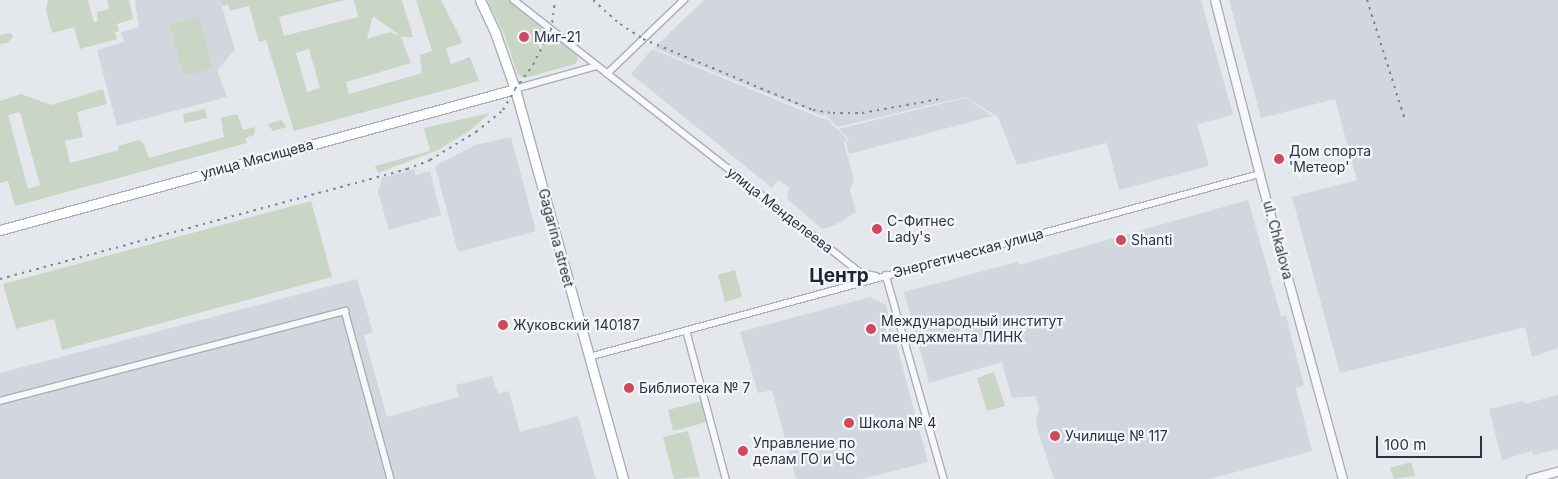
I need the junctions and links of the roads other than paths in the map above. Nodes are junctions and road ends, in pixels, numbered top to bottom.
1 (480, 0) edge
2 (514, 0) edge
3 (684, 0) edge
4 (1215, 0) edge
5 (597, 66) junction
6 (607, 74) junction
7 (515, 90) junction
8 (1260, 174) junction
9 (0, 230) edge
10 (886, 275) junction
11 (687, 332) junction
12 (589, 357) junction
13 (0, 402) edge
14 (1558, 472) edge
15 (391, 479) edge
16 (623, 479) edge
17 (726, 479) edge
18 (944, 479) edge
19 (1343, 479) edge
20 (1531, 479) edge

1 - 7 main road, Gagarina street
2 - 5 street, улица Менделеева
3 - 6 street
4 - 8 street, ul. Chkalova
5 - 6 street, улица Менделеева
5 - 7 street
6 - 10 street, улица Менделеева
7 - 9 main road, улица Мясищева
7 - 12 main road, Gagarina street
8 - 10 street, Энергетическая улица
8 - 19 street, ul. Chkalova
10 - 11 street, Энергетическая улица
10 - 18 street
11 - 12 street, Энергетическая улица
11 - 17 street
12 - 16 main road, Gagarina street
13 - 15 street
14 - 20 street

